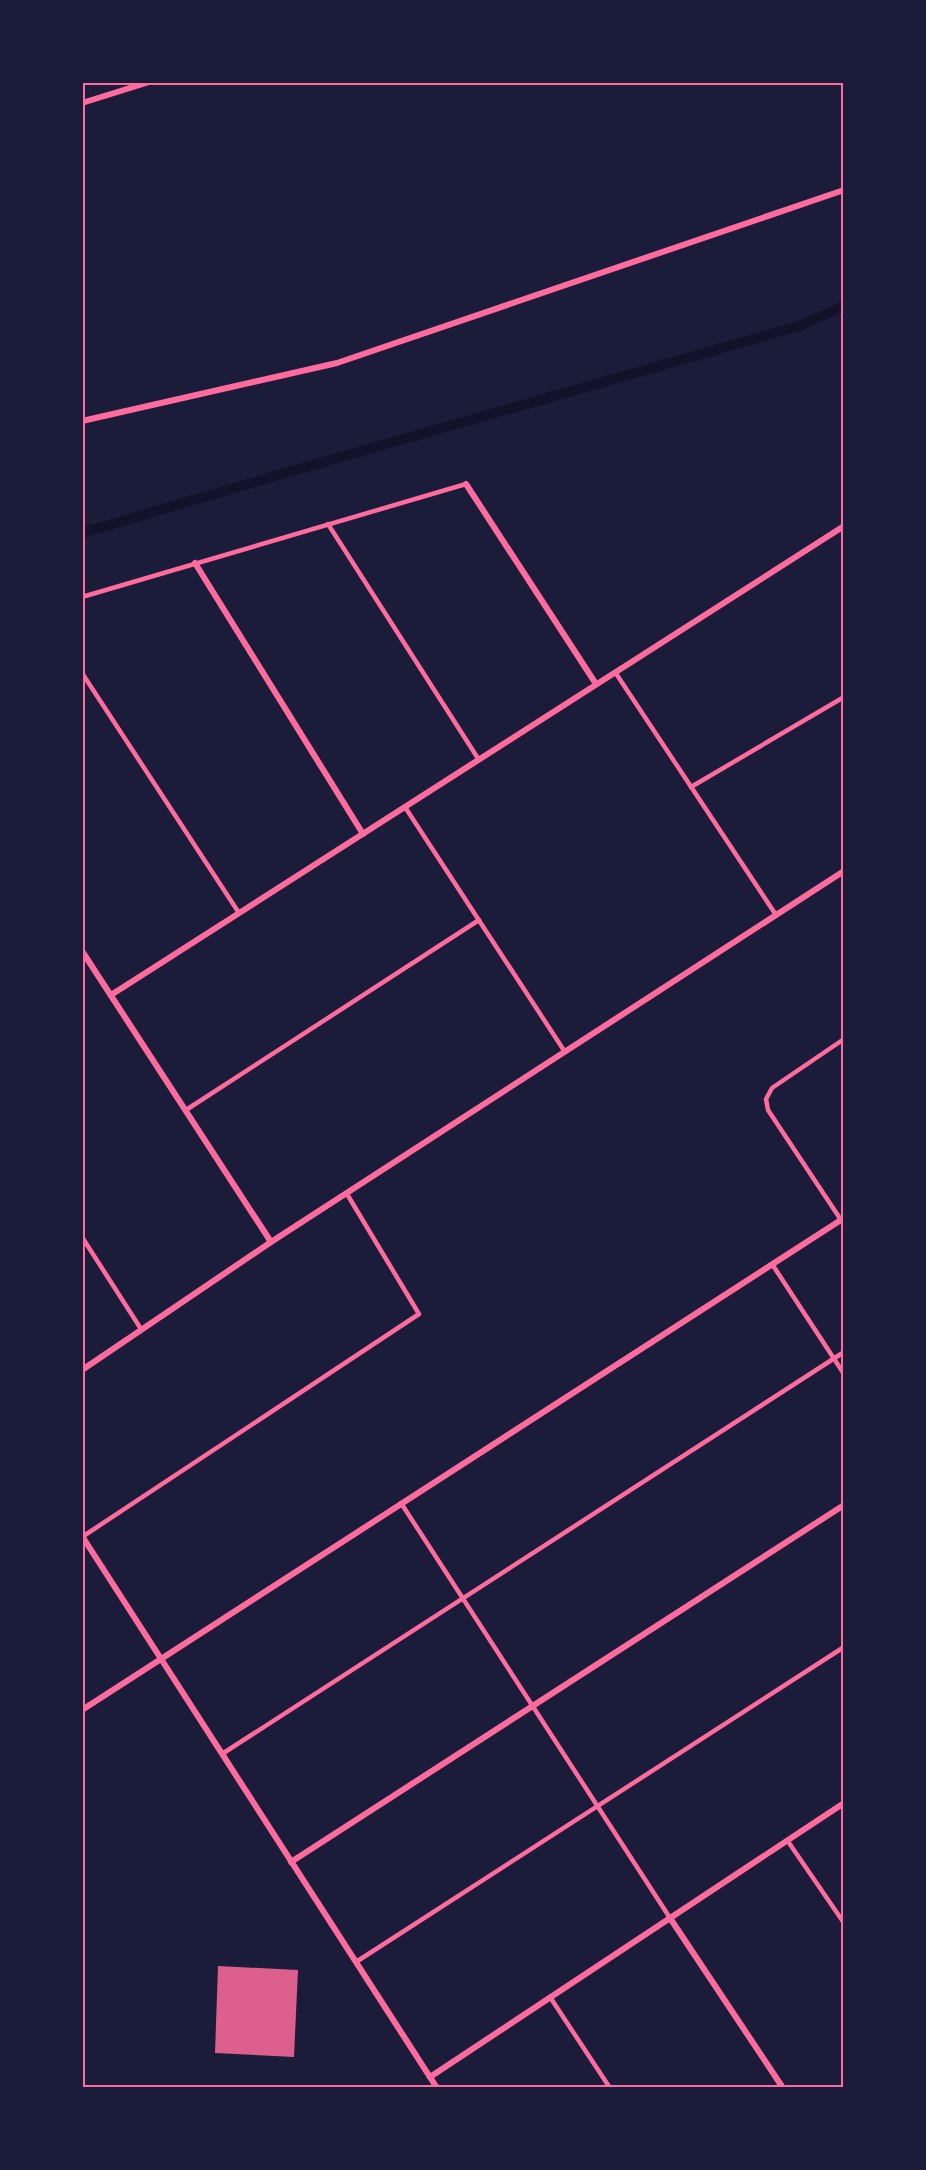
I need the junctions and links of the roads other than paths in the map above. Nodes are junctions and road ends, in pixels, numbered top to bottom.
1 (149, 82) edge
2 (82, 103) edge
3 (843, 190) edge
4 (82, 421) edge
5 (466, 484) joint
6 (328, 524) junction
7 (843, 526) edge
8 (195, 563) junction
9 (82, 597) edge
10 (615, 672) junction
11 (82, 673) edge
12 (596, 684) junction
13 (843, 697) edge
14 (479, 760) junction
15 (691, 787) junction
16 (405, 807) junction
17 (363, 834) junction
18 (843, 871) edge
19 (239, 913) junction
20 (776, 915) junction
21 (479, 920) junction
22 (82, 951) edge
23 (111, 995) junction
24 (843, 1039) edge
25 (565, 1052) junction
26 (186, 1110) junction
27 (347, 1194) junction
28 (842, 1219) edge
29 (82, 1237) edge
30 (271, 1242) junction
31 (772, 1264) junction
32 (141, 1329) junction
33 (843, 1352) edge
34 (833, 1359) junction
35 (82, 1370) edge
36 (843, 1374) edge
37 (401, 1503) junction
38 (843, 1505) edge
39 (83, 1537) edge
40 (462, 1598) junction
41 (843, 1647) edge
42 (161, 1658) junction
43 (532, 1706) junction
44 (82, 1710) edge
45 (222, 1754) junction
46 (843, 1803) edge
47 (597, 1806) junction
48 (787, 1840) junction
49 (291, 1862) junction
50 (670, 1918) junction
51 (843, 1923) edge
52 (356, 1962) junction
53 (550, 1997) junction
54 (430, 2077) junction
55 (437, 2088) edge
56 (610, 2088) edge
57 (783, 2088) edge

1 - 2 street
3 - 4 street
5 - 6 lane
5 - 12 street
6 - 8 lane
6 - 14 lane
7 - 10 street
8 - 9 lane
8 - 17 street
10 - 12 street
10 - 15 lane
11 - 19 lane
12 - 14 street
13 - 15 lane
14 - 16 street
15 - 20 lane
16 - 17 street
16 - 21 lane
17 - 19 street
18 - 20 street
19 - 23 street
20 - 25 street
21 - 25 lane
21 - 26 lane
22 - 23 street
23 - 26 street
24 - 28 lane
25 - 27 street
26 - 30 street
27 - 30 street
27 - 39 lane
28 - 31 street
29 - 32 lane
30 - 32 street
31 - 34 lane
31 - 37 street
32 - 35 street
33 - 34 lane
34 - 36 lane
34 - 40 lane
37 - 40 lane
37 - 42 street
38 - 43 street
39 - 42 street
40 - 43 lane
40 - 45 lane
41 - 47 lane
42 - 44 street
42 - 45 street
43 - 47 lane
43 - 49 street
45 - 49 street
46 - 48 street
47 - 50 lane
47 - 52 lane
48 - 50 street
48 - 51 lane
49 - 52 street
50 - 53 street
50 - 57 street
52 - 54 street
53 - 54 street
53 - 56 lane
54 - 55 street

